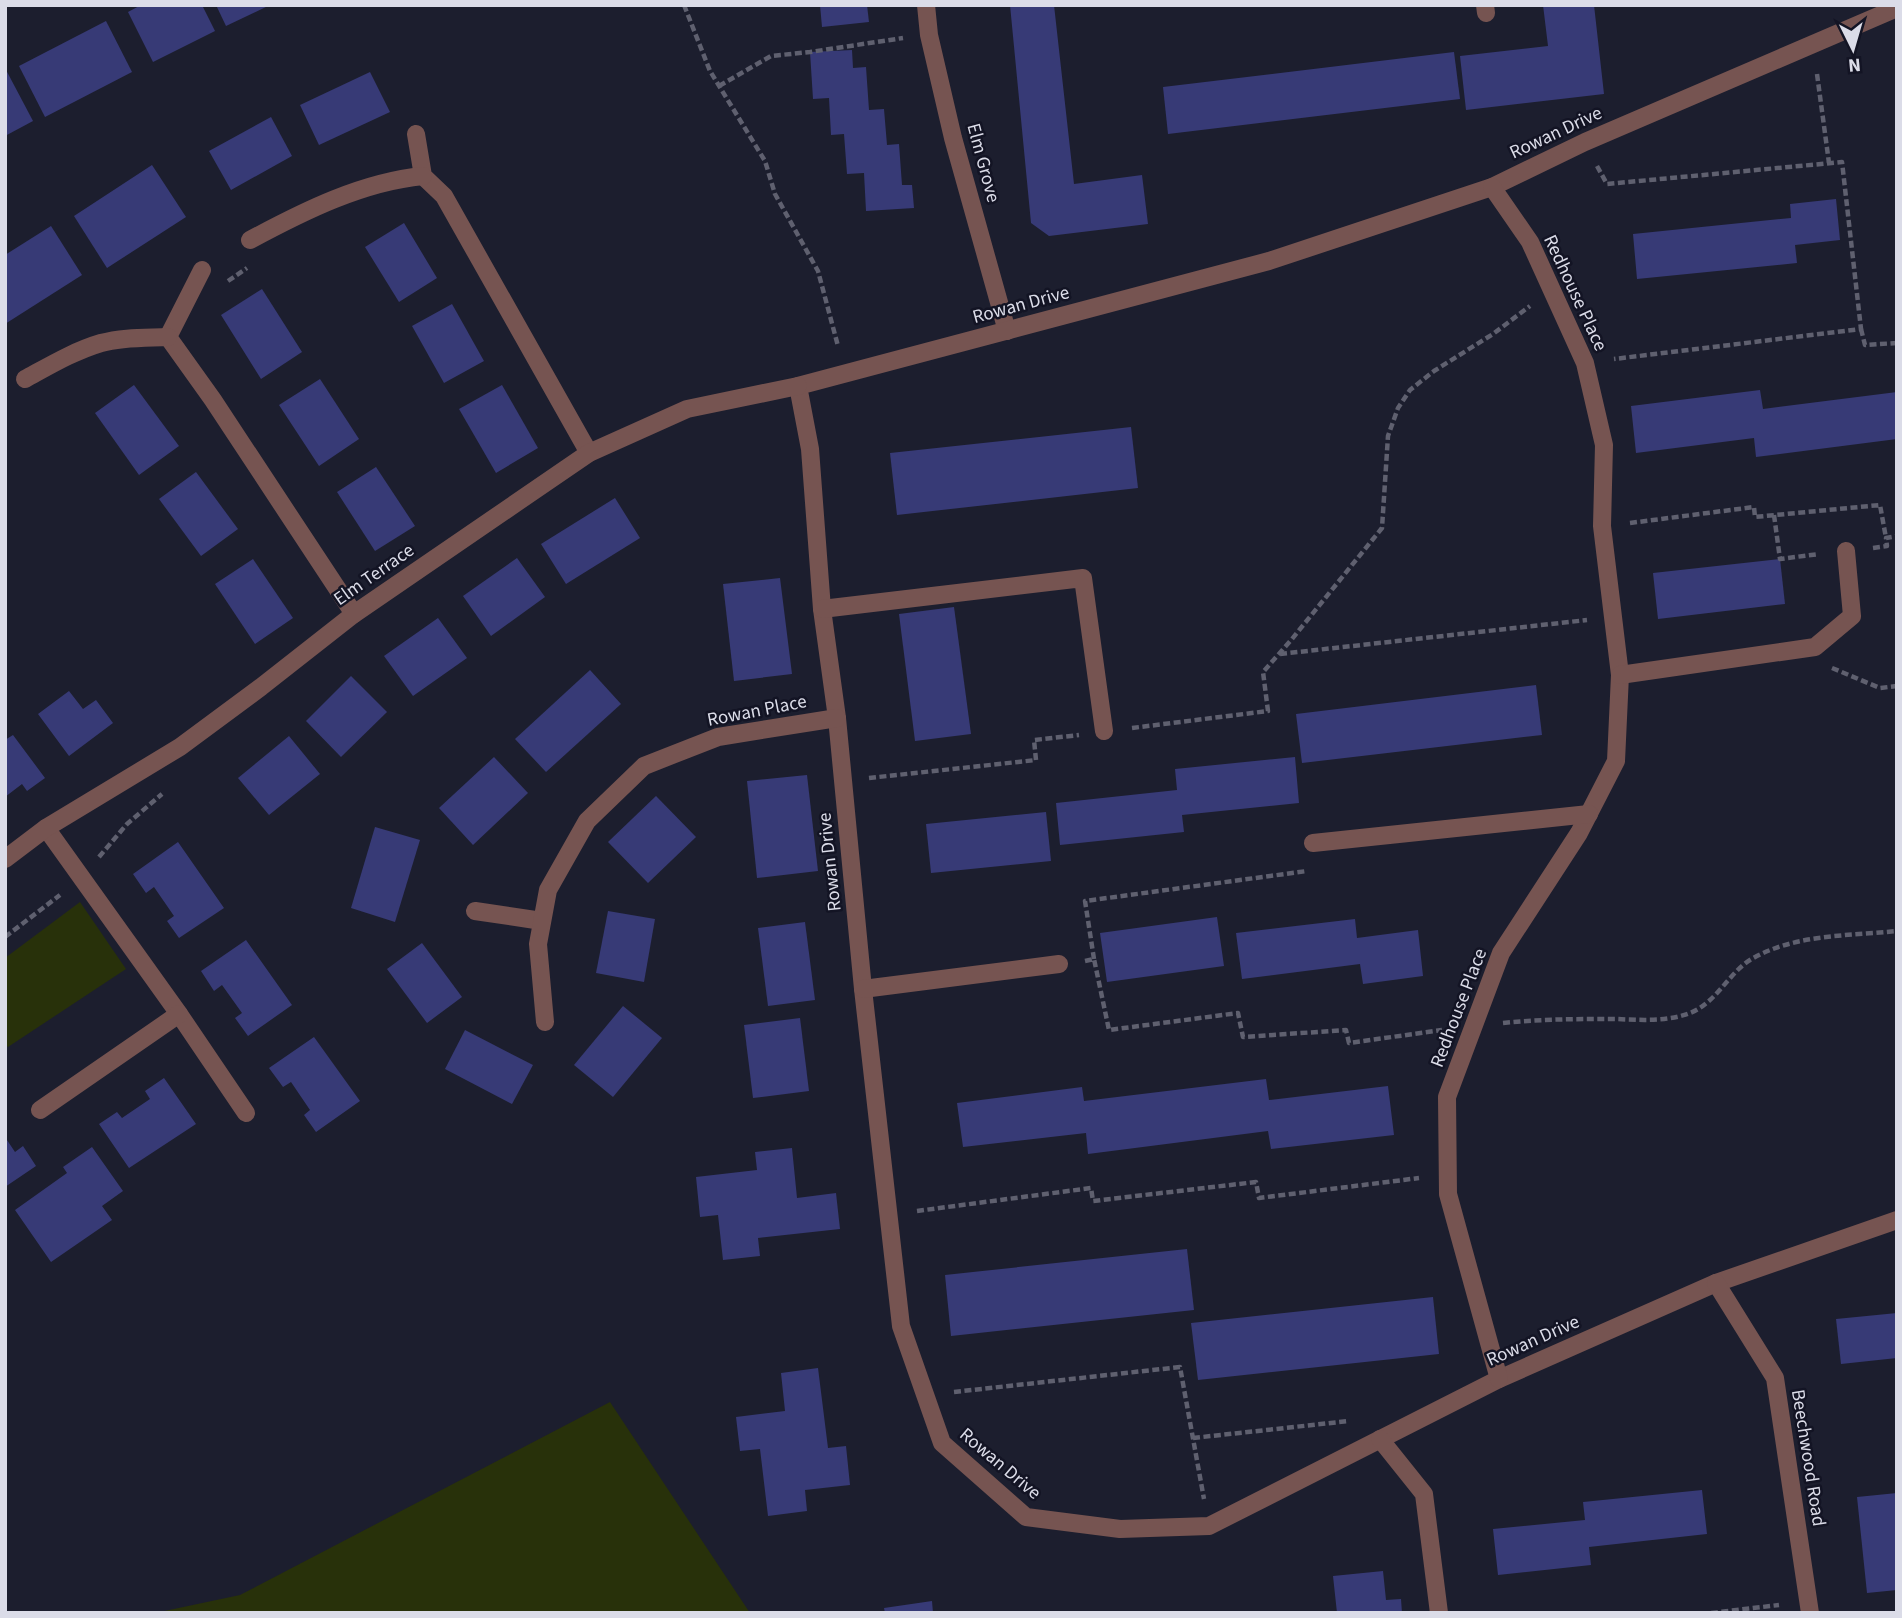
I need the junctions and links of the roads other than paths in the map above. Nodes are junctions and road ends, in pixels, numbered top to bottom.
1 (926, 5) edge
2 (1897, 8) edge
3 (416, 134) dead end
4 (423, 176) junction
5 (1492, 187) junction
6 (250, 240) dead end
7 (202, 271) dead end
8 (1007, 331) junction
9 (168, 337) junction
10 (25, 379) dead end
11 (798, 386) junction
12 (589, 453) junction
13 (1846, 551) dead end
14 (822, 609) junction
15 (354, 614) junction
16 (1620, 675) junction
17 (837, 718) junction
18 (1104, 731) road end
19 (1589, 814) junction
20 (46, 828) junction
21 (1313, 843) road end
22 (5, 859) edge
23 (475, 911) dead end
24 (542, 921) junction
25 (1059, 964) dead end
26 (863, 989) junction
27 (179, 1014) junction
28 (545, 1022) dead end
29 (40, 1110) dead end
30 (246, 1113) dead end
31 (1897, 1220) edge
32 (1716, 1283) junction
33 (1499, 1379) junction
34 (1380, 1439) junction
35 (1809, 1607) edge
36 (1439, 1613) edge

1 - 8 street, Elm Grove
2 - 5 street, Rowan Drive
3 - 4 street
4 - 6 street
4 - 12 street
5 - 8 street, Rowan Drive
5 - 16 street, Redhouse Place
7 - 9 street
8 - 11 street, Rowan Drive
9 - 10 street
9 - 15 street
11 - 12 street, Elm Terrace
11 - 14 street, Rowan Drive
12 - 15 street, Elm Terrace
13 - 16 street
14 - 17 street, Rowan Drive
14 - 18 street
15 - 20 street, Elm Terrace
16 - 19 street, Redhouse Place
17 - 24 street, Rowan Place
17 - 26 street, Rowan Drive
19 - 21 street
19 - 33 street, Redhouse Place
20 - 22 street, Elm Terrace
20 - 27 street
23 - 24 street
24 - 28 street, Rowan Place
25 - 26 street
26 - 34 street, Rowan Drive
27 - 29 street
27 - 30 street
31 - 32 street, Rowan Drive
32 - 33 street, Rowan Drive
32 - 35 street, Beechwood Road
33 - 34 street, Rowan Drive
34 - 36 street

